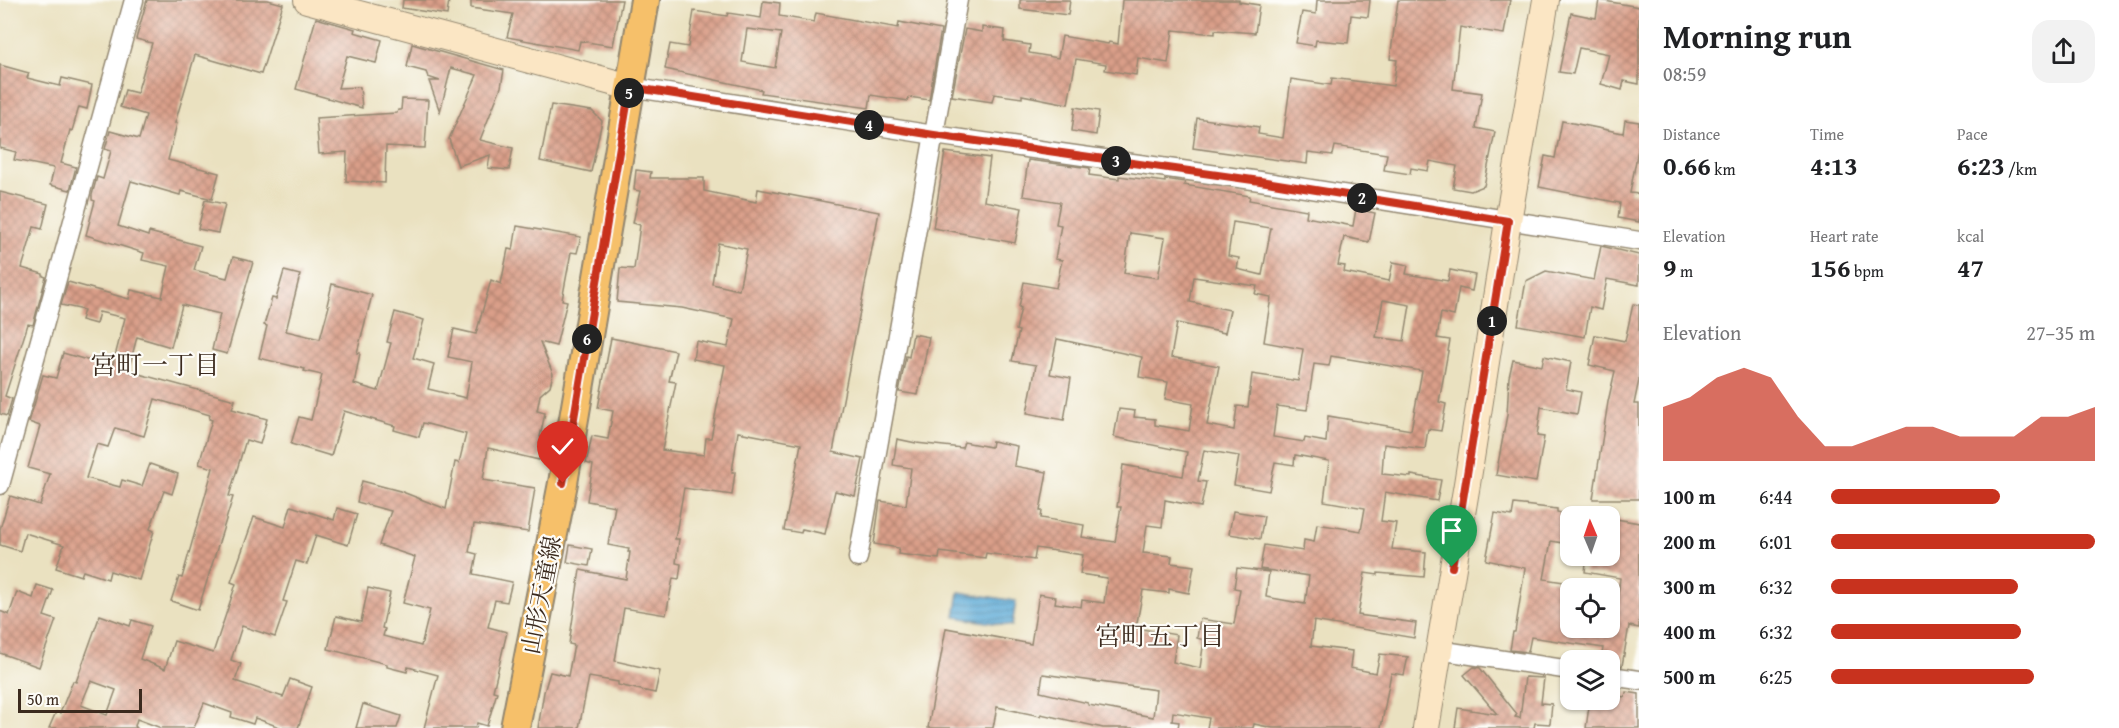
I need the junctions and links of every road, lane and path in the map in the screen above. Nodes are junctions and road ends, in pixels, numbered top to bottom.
1 (134, 0) edge
2 (307, 0) edge
3 (645, 0) edge
4 (958, 0) edge
5 (1546, 0) edge
6 (630, 87) junction
7 (934, 135) junction
8 (1508, 221) junction
9 (1639, 241) edge
10 (0, 485) edge
11 (858, 558) dead end
12 (1438, 650) junction
13 (1560, 668) edge
14 (1620, 677) edge
15 (1639, 680) edge
16 (515, 728) edge
17 (1426, 728) edge

1 - 10 street
2 - 6 street
3 - 6 main road, 山形天童線
4 - 7 street
5 - 8 street
6 - 7 street
6 - 16 main road, 山形天童線
7 - 8 street
7 - 11 street
8 - 9 street
8 - 12 street
12 - 13 street
12 - 17 street
14 - 15 street

